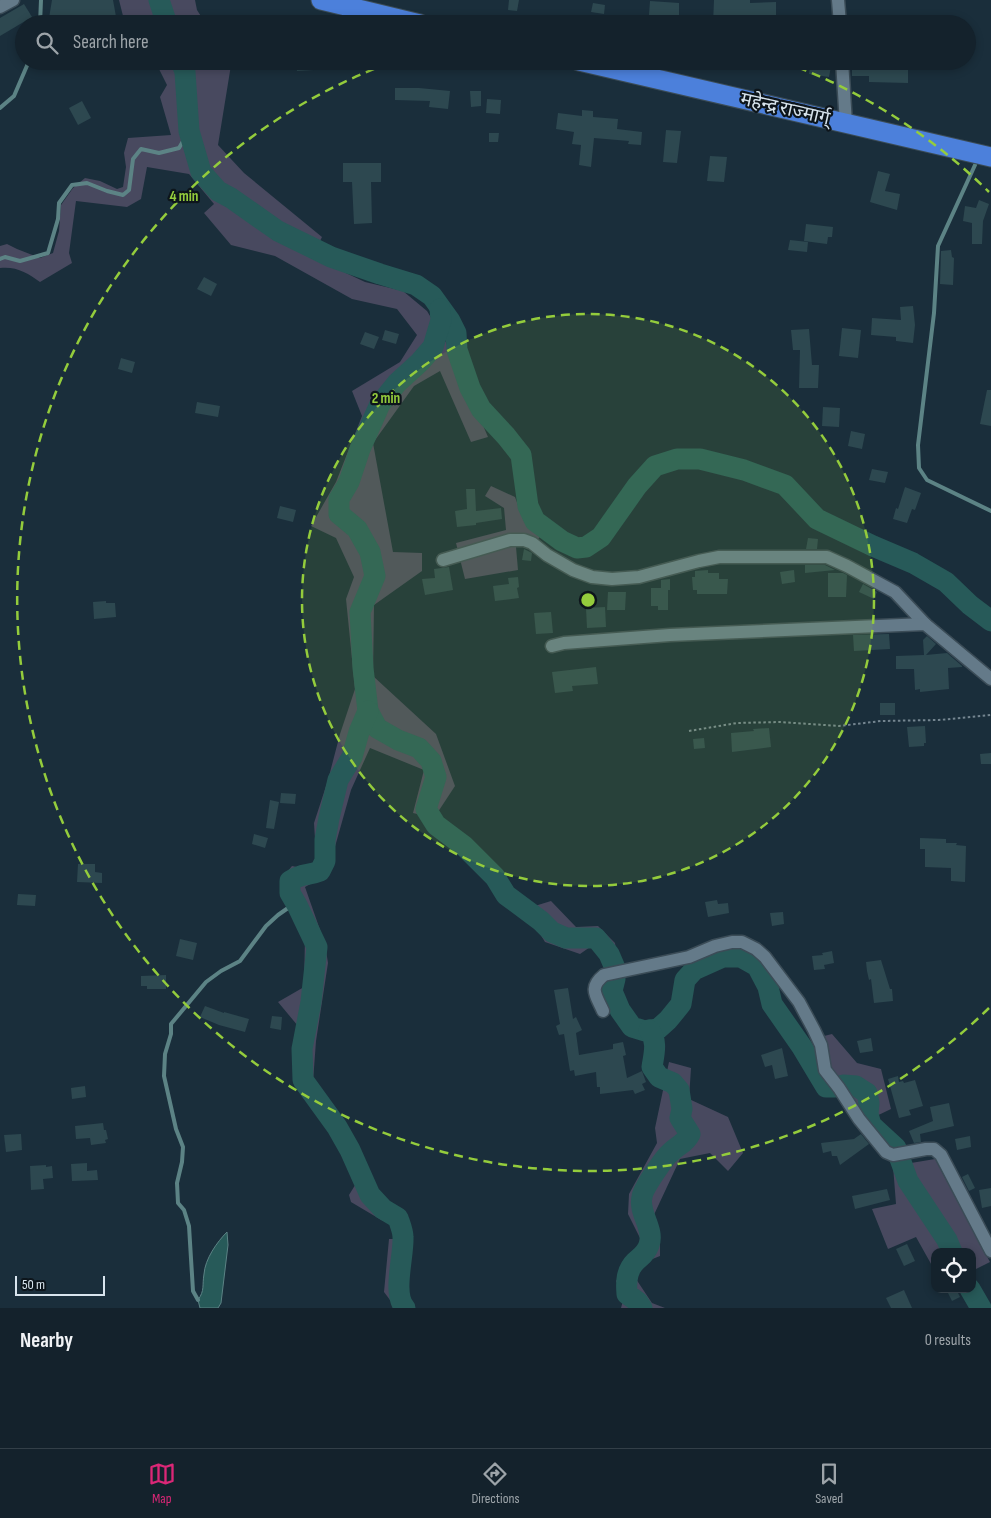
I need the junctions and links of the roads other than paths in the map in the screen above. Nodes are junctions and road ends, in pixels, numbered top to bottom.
1 (13, 0) edge
2 (321, 0) edge
3 (838, 0) edge
4 (0, 7) edge
5 (383, 15) edge
6 (839, 15) edge
7 (617, 70) edge
8 (843, 70) edge
9 (846, 124) junction
10 (991, 157) edge
11 (443, 560) dead end
12 (925, 624) junction
13 (552, 646) dead end
14 (991, 679) edge
15 (603, 1011) dead end
16 (991, 1251) edge

1 - 4 street
2 - 5 highway
3 - 6 street
7 - 9 highway, महेन्द्र राज्मार्ग्
8 - 9 street
9 - 10 highway, महेन्द्र राज्मार्ग्
11 - 12 street
12 - 13 street
12 - 14 street
15 - 16 street

